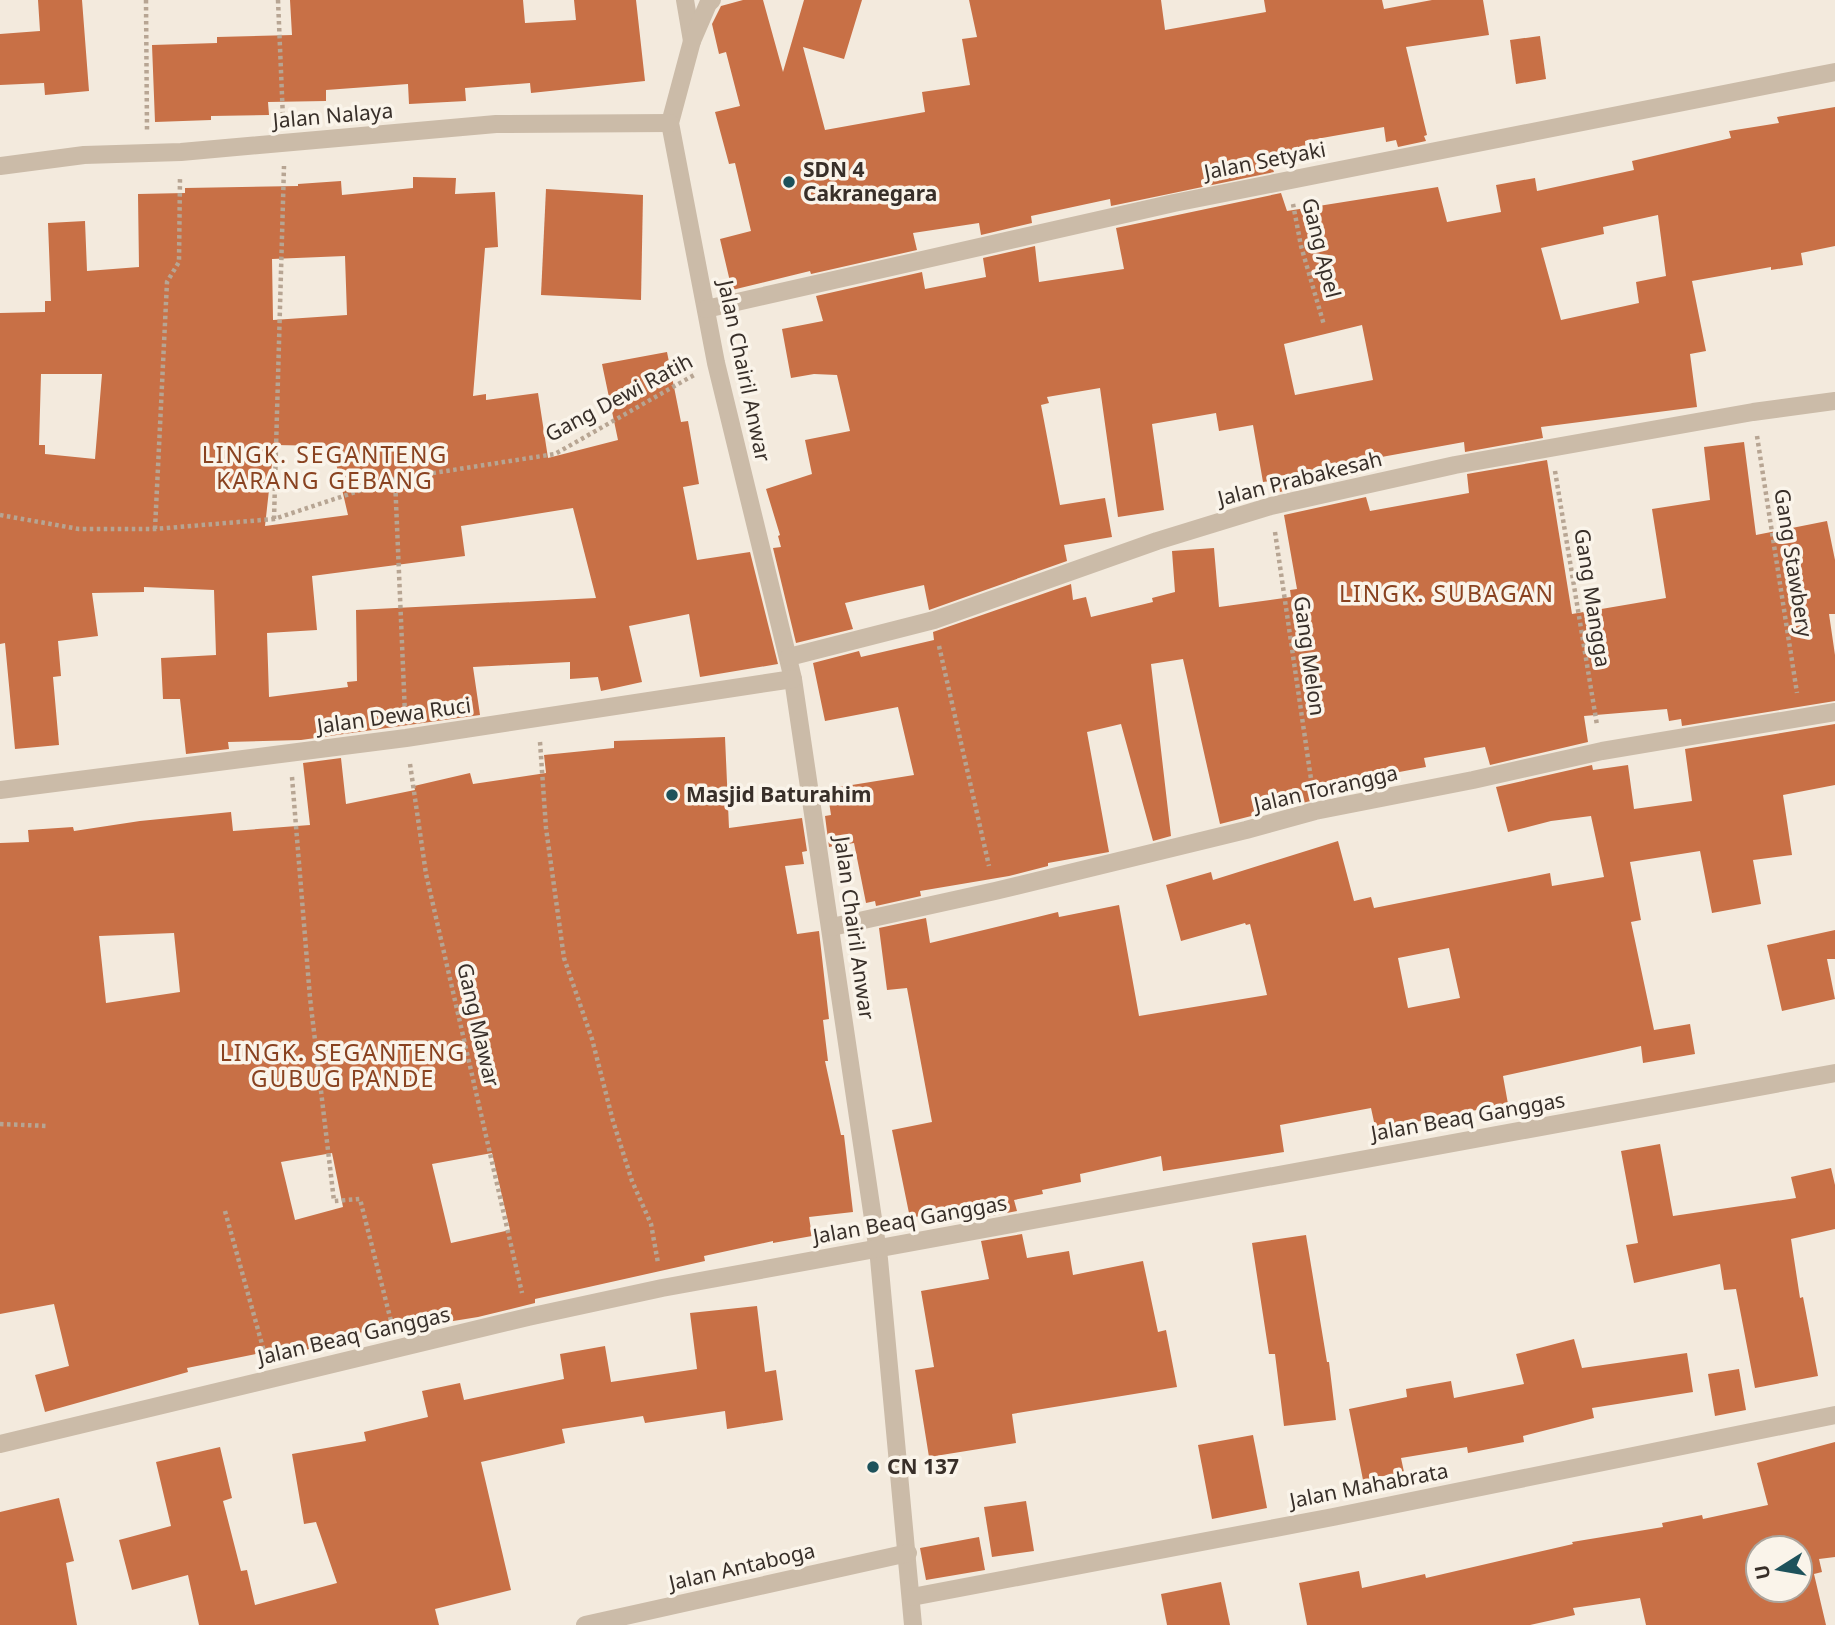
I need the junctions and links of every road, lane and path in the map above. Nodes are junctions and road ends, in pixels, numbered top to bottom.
1 (146, 0) edge
2 (278, 0) edge
3 (685, 0) edge
4 (712, 0) edge
5 (692, 41) junction
6 (1835, 72) edge
7 (670, 123) junction
8 (284, 144) junction
9 (148, 152) junction
10 (181, 152) junction
11 (0, 166) edge
12 (1288, 179) junction
13 (706, 309) junction
14 (1324, 325) dead end
15 (716, 363) junction
16 (1835, 401) edge
17 (1753, 412) junction
18 (1552, 450) junction
19 (395, 479) junction
20 (1271, 506) junction
21 (0, 515) edge
22 (274, 519) junction
23 (155, 529) junction
24 (934, 620) junction
25 (789, 657) junction
26 (793, 679) junction
27 (1835, 712) edge
28 (541, 718) junction
29 (1801, 719) junction
30 (406, 738) junction
31 (1602, 751) junction
32 (291, 753) junction
33 (0, 790) edge
34 (1315, 811) junction
35 (995, 891) junction
36 (832, 927) junction
37 (1835, 1073) edge
38 (0, 1124) edge
39 (48, 1126) dead end
40 (225, 1211) dead end
41 (878, 1249) junction
42 (662, 1288) junction
43 (528, 1317) junction
44 (399, 1349) junction
45 (271, 1379) junction
46 (1835, 1415) edge
47 (0, 1444) edge
48 (908, 1553) junction
49 (912, 1597) junction
50 (585, 1625) edge
51 (913, 1625) edge

1 - 9 path
2 - 8 path
3 - 5 street
4 - 5 street
5 - 7 street
6 - 12 street, Jalan Setyaki
7 - 8 street, Jalan Nalaya
7 - 13 street, Jalan Chairil Anwar
8 - 10 street, Jalan Nalaya
8 - 22 path
9 - 10 street, Jalan Nalaya
9 - 11 street, Jalan Nalaya
10 - 23 path
12 - 13 street, Jalan Setyaki
12 - 14 path, Gang Apel
13 - 15 street, Jalan Chairil Anwar
15 - 19 path, Gang Dewi Ratih
15 - 25 street, Jalan Chairil Anwar
16 - 17 street, Jalan Prabakesah
17 - 18 street, Jalan Prabakesah
17 - 29 path, Gang Stawbery
18 - 20 street, Jalan Prabakesah
18 - 31 path, Gang Mangga
19 - 22 path, Gang Dewi Ratih
19 - 30 path, Gang Mawar
20 - 24 street, Jalan Prabakesah
20 - 34 path, Gang Melon
21 - 23 path, Gang Dewi Ratih
22 - 23 path, Gang Dewi Ratih
24 - 25 street, Jalan Prabakesah
24 - 35 path
25 - 26 street, Jalan Chairil Anwar
26 - 28 street, Jalan Dewa Ruci
26 - 36 street, Jalan Chairil Anwar
27 - 29 street, Jalan Torangga
28 - 30 street, Jalan Dewa Ruci
28 - 42 path
29 - 31 street, Jalan Torangga
30 - 32 street, Jalan Dewa Ruci
30 - 43 path, Gang Mawar
31 - 34 street, Jalan Torangga
32 - 33 street, Jalan Dewa Ruci
32 - 44 path
34 - 35 street, Jalan Torangga
35 - 36 street, Jalan Torangga
36 - 41 street, Jalan Chairil Anwar
37 - 41 street, Jalan Beaq Ganggas
38 - 39 path
40 - 45 path
41 - 42 street, Jalan Beaq Ganggas
41 - 48 street, Jalan Chairil Anwar
42 - 43 street, Jalan Beaq Ganggas
43 - 44 street, Jalan Beaq Ganggas
44 - 45 street, Jalan Beaq Ganggas
45 - 47 street, Jalan Beaq Ganggas
46 - 49 street, Jalan Mahabrata
48 - 49 street, Jalan Chairil Anwar
48 - 50 street, Jalan Antaboga
49 - 51 street, Jalan Chairil Anwar

